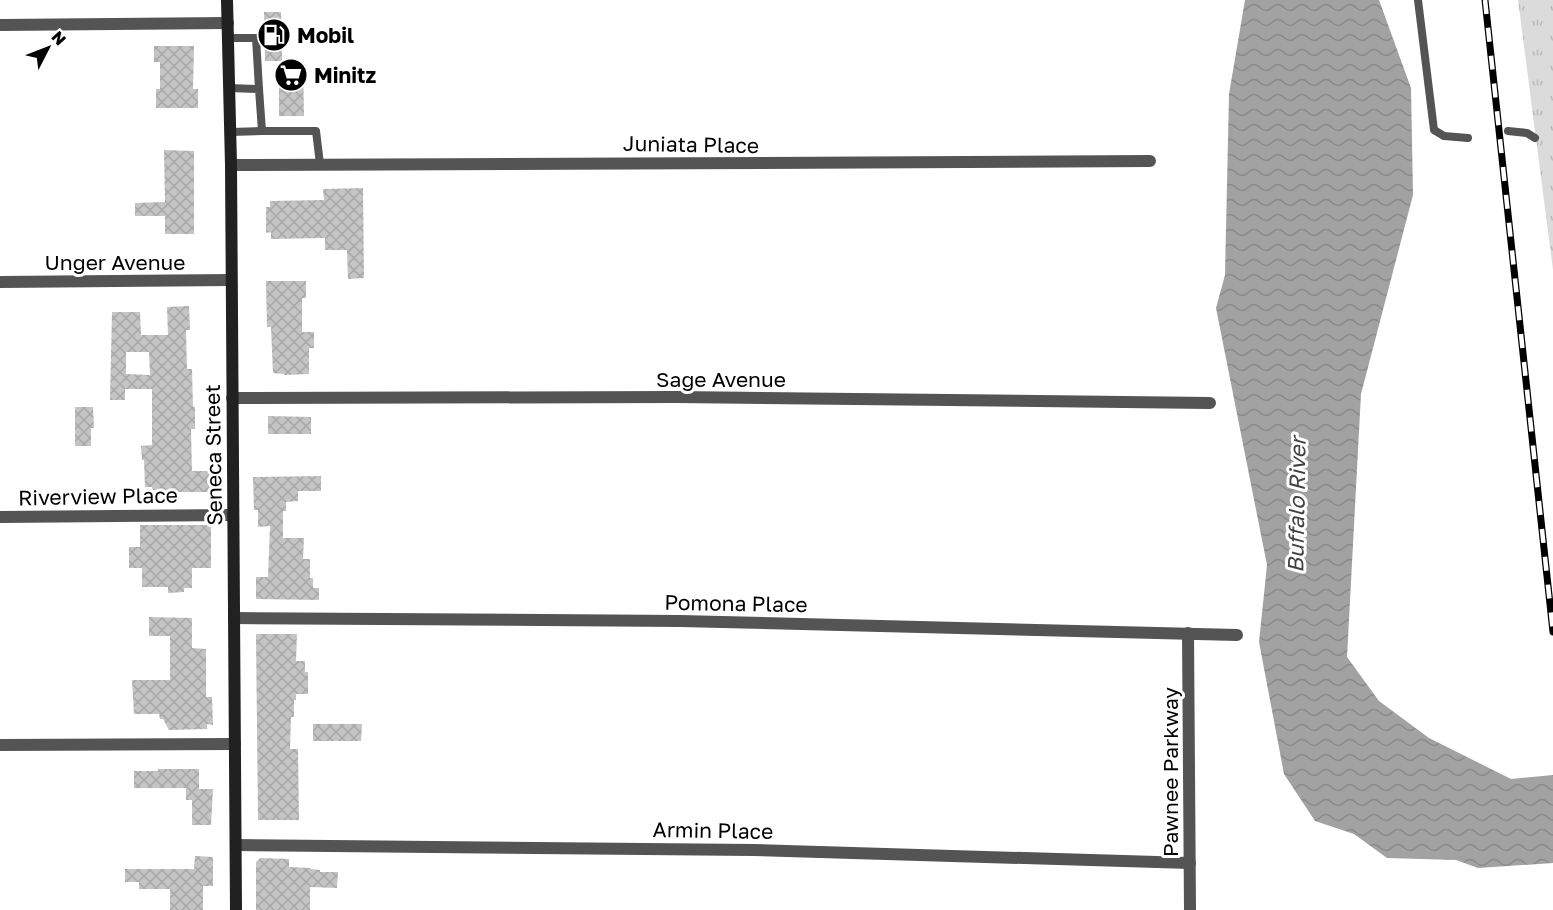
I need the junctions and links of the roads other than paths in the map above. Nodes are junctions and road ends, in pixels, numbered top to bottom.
1 (228, 0) edge
2 (1419, 0) edge
3 (228, 23) junction
4 (0, 26) edge
5 (228, 38) junction
6 (229, 88) junction
7 (259, 89) junction
8 (262, 131) junction
9 (1508, 131) dead end
10 (230, 132) junction
11 (1468, 138) dead end
12 (1535, 138) dead end
13 (1150, 161) dead end
14 (320, 164) junction
15 (231, 165) junction
16 (231, 280) junction
17 (0, 282) edge
18 (232, 398) junction
19 (1210, 404) dead end
20 (233, 515) junction
21 (0, 517) edge
22 (234, 618) junction
23 (1188, 633) junction
24 (1237, 635) dead end
25 (235, 744) junction
26 (0, 745) edge
27 (236, 845) junction
28 (1190, 863) junction
29 (236, 910) edge
30 (1190, 910) edge

1 - 3 main road, Seneca Street
2 - 11 lane
3 - 4 street
3 - 5 main road, Seneca Street
5 - 6 main road, Seneca Street
5 - 7 lane
6 - 7 lane
6 - 10 main road, Seneca Street
7 - 8 lane
8 - 10 lane
8 - 14 lane
9 - 12 lane
10 - 15 main road, Seneca Street
13 - 14 street, Juniata Place
14 - 15 street, Juniata Place
15 - 16 main road, Seneca Street
16 - 17 street, Unger Avenue
16 - 18 main road, Seneca Street
18 - 19 street, Sage Avenue
18 - 20 main road, Seneca Street
20 - 21 street, Riverview Place
20 - 22 main road, Seneca Street
22 - 23 street, Pomona Place
22 - 25 main road, Seneca Street
23 - 24 street, Pomona Place
23 - 28 street, Pawnee Parkway
25 - 26 street
25 - 27 main road, Seneca Street
27 - 28 street, Armin Place
27 - 29 main road, Seneca Street
28 - 30 street, Pawnee Parkway

